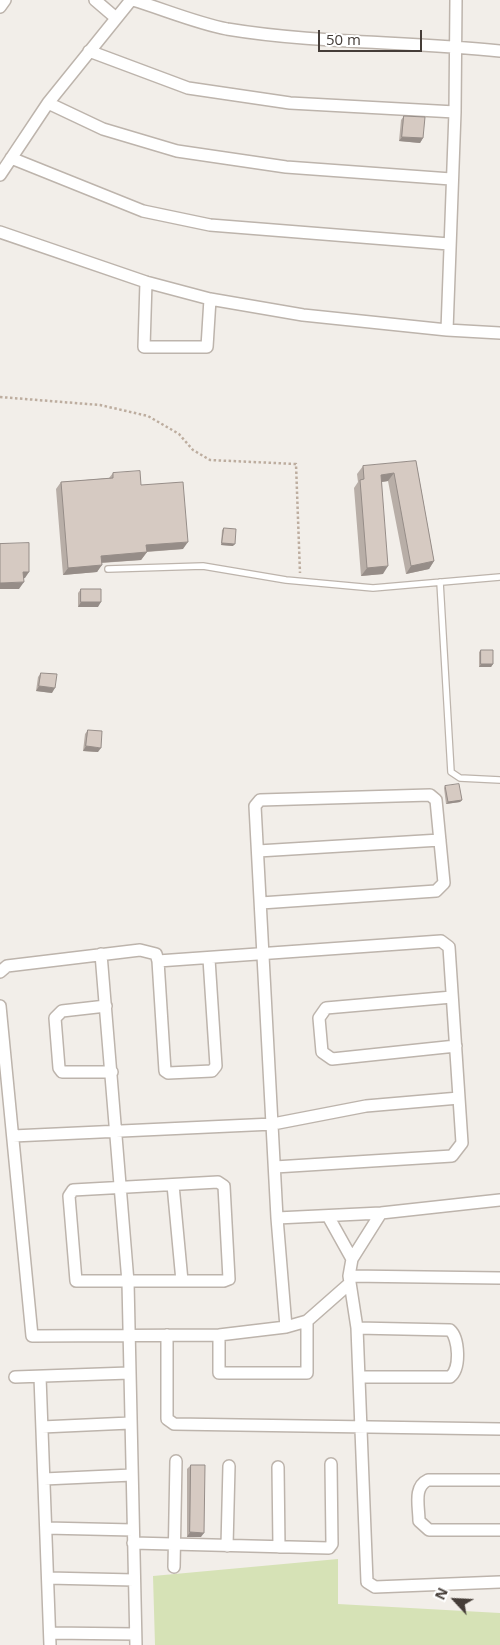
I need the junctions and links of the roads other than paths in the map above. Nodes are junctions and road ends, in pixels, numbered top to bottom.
1 (95, 0) edge
2 (132, 0) edge
3 (456, 0) edge
4 (116, 18) junction
5 (457, 46) junction
6 (500, 51) edge
7 (89, 52) junction
8 (48, 103) junction
9 (456, 112) junction
10 (11, 158) junction
11 (0, 175) edge
12 (451, 179) junction
13 (0, 232) edge
14 (449, 244) junction
15 (146, 282) junction
16 (210, 299) junction
17 (447, 330) junction
18 (500, 333) edge
19 (108, 569) dead end
20 (500, 577) edge
21 (440, 582) junction
22 (500, 780) edge
23 (440, 840) junction
24 (258, 851) junction
25 (261, 903) junction
26 (101, 954) junction
27 (264, 955) junction
28 (209, 959) junction
29 (158, 962) junction
30 (0, 972) edge
31 (452, 997) junction
32 (0, 1006) edge
33 (106, 1006) junction
34 (456, 1046) junction
35 (112, 1072) junction
36 (459, 1098) junction
37 (273, 1124) junction
38 (117, 1131) junction
39 (13, 1136) junction
40 (275, 1167) junction
41 (173, 1184) junction
42 (121, 1187) junction
43 (500, 1200) edge
44 (380, 1213) junction
45 (328, 1216) junction
46 (278, 1218) junction
47 (352, 1259) junction
48 (500, 1278) edge
49 (349, 1280) junction
50 (182, 1281) junction
51 (128, 1282) junction
52 (307, 1321) junction
53 (286, 1327) junction
54 (357, 1328) junction
55 (167, 1335) junction
56 (219, 1335) junction
57 (128, 1336) junction
58 (129, 1374) junction
59 (15, 1377) dead end
60 (40, 1377) junction
61 (358, 1377) junction
62 (130, 1423) junction
63 (42, 1427) junction
64 (361, 1428) junction
65 (500, 1429) edge
66 (176, 1461) dead end
67 (331, 1464) dead end
68 (229, 1466) dead end
69 (278, 1467) dead end
70 (132, 1475) junction
71 (44, 1479) junction
72 (500, 1480) edge
73 (46, 1528) junction
74 (133, 1530) junction
75 (500, 1530) edge
76 (133, 1543) junction
77 (174, 1544) junction
78 (227, 1546) junction
79 (279, 1548) junction
80 (174, 1567) dead end
81 (48, 1578) junction
82 (134, 1580) junction
83 (500, 1582) edge
84 (50, 1632) junction
85 (136, 1639) edge
86 (50, 1645) edge

1 - 4 street
2 - 4 street
2 - 5 street
3 - 5 street
4 - 7 street
5 - 6 street
5 - 9 street
7 - 8 street
7 - 9 street
8 - 10 street
8 - 12 street
9 - 12 street
10 - 11 street
10 - 14 street
12 - 14 street
13 - 15 street
14 - 17 street
15 - 16 street
15 - 16 street
16 - 17 street
17 - 18 street
19 - 21 lane
20 - 21 lane
21 - 22 lane
23 - 24 street
23 - 24 street
23 - 25 street
24 - 25 street
25 - 27 street
26 - 29 street
26 - 30 street
26 - 33 street
27 - 28 street
27 - 31 street
27 - 37 street
28 - 29 street
28 - 29 street
31 - 34 street
31 - 34 street
32 - 39 street
33 - 35 street
33 - 35 street
34 - 36 street
35 - 38 street
36 - 37 street
36 - 40 street
37 - 38 street
37 - 40 street
38 - 39 street
38 - 42 street
39 - 57 street
40 - 46 street
41 - 42 street
41 - 50 street
41 - 50 street
42 - 51 street
42 - 51 street
43 - 44 street
44 - 45 street
44 - 47 street
45 - 46 street
45 - 47 street
46 - 53 street
47 - 49 street
48 - 49 street
49 - 52 street
49 - 54 street
50 - 51 street
51 - 57 street
52 - 53 street
52 - 56 street
53 - 56 street
54 - 61 street
54 - 61 street
55 - 56 street
55 - 57 street
55 - 64 street
57 - 58 street
58 - 60 street
58 - 62 street
59 - 60 street
60 - 63 street
61 - 64 street
62 - 63 street
62 - 70 street
63 - 71 street
64 - 65 street
64 - 83 street
66 - 77 street
67 - 79 street
68 - 78 street
69 - 79 street
70 - 71 street
70 - 74 street
71 - 73 street
72 - 75 street
73 - 74 street
73 - 81 street
74 - 76 street
76 - 77 street
76 - 82 street
77 - 78 street
77 - 80 street
78 - 79 street
81 - 82 street
81 - 84 street
82 - 85 street
84 - 85 street
84 - 86 street

